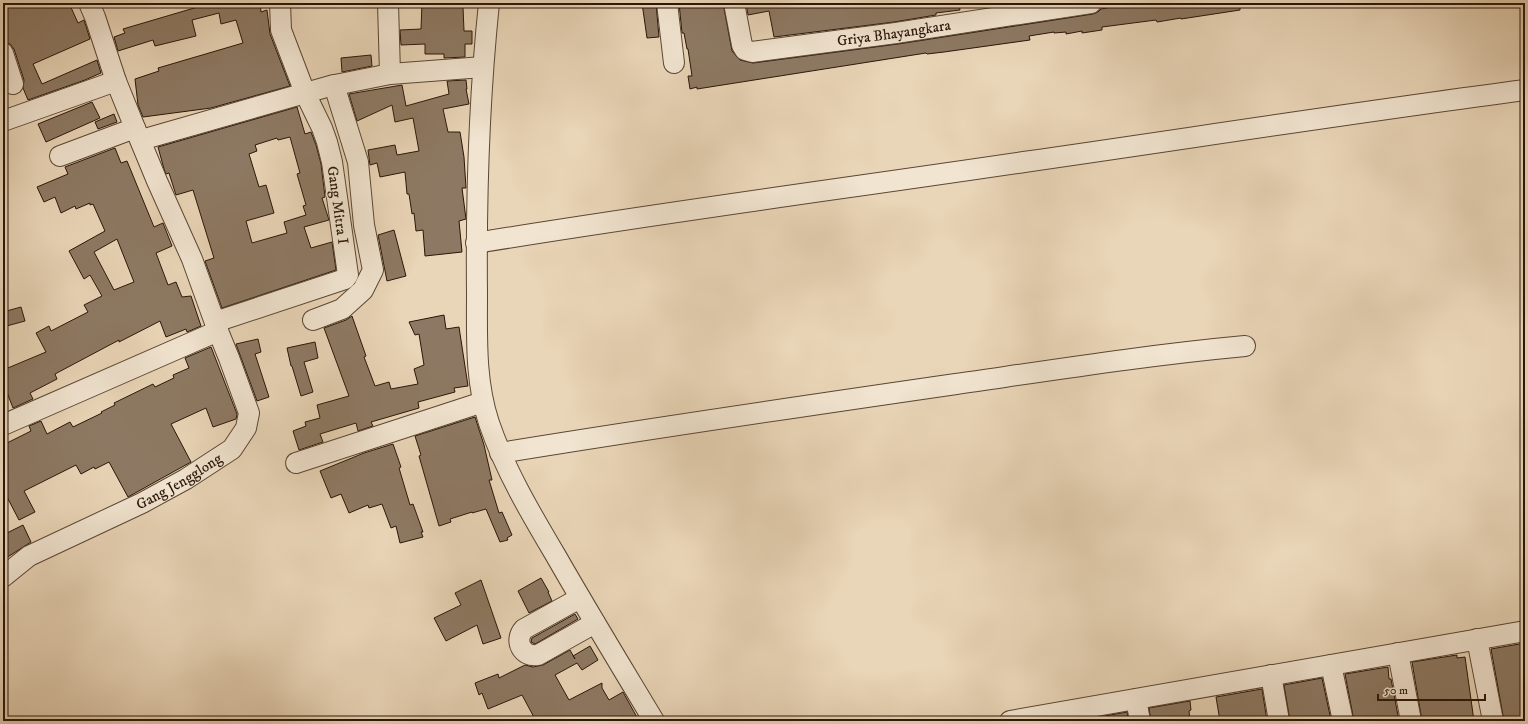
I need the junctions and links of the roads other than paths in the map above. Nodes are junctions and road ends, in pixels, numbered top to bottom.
1 (89, 3) edge
2 (280, 3) edge
3 (388, 3) edge
4 (489, 3) edge
5 (667, 3) edge
6 (734, 3) edge
7 (1091, 3) edge
8 (1017, 8) edge
9 (3, 53) edge
10 (674, 63) dead end
11 (483, 67) junction
12 (390, 74) junction
13 (116, 81) junction
14 (13, 84) dead end
15 (332, 86) junction
16 (1525, 90) edge
17 (306, 92) junction
18 (3, 121) edge
19 (138, 134) junction
20 (60, 156) dead end
21 (476, 243) junction
22 (313, 320) dead end
23 (216, 326) junction
24 (1245, 346) dead end
25 (483, 402) junction
26 (3, 425) edge
27 (500, 453) junction
28 (296, 463) dead end
29 (3, 577) edge
30 (580, 598) junction
31 (595, 623) junction
32 (1525, 631) edge
33 (1477, 639) junction
34 (1398, 653) junction
35 (1331, 665) junction
36 (1271, 675) junction
37 (1136, 699) junction
38 (1068, 716) edge
39 (654, 721) edge
40 (1010, 721) edge
41 (1140, 721) edge
42 (1279, 721) edge
43 (1343, 721) edge
44 (1411, 721) edge
45 (1493, 721) edge

1 - 13 street, Gang Jengglong
2 - 17 street, Gang Mitra I
3 - 12 street
4 - 11 street
5 - 10 street
6 - 8 street, Griya Bhayangkara
7 - 8 street, Griya Bhayangkara
9 - 14 street
11 - 12 street
11 - 21 street
12 - 15 street
13 - 18 street
13 - 19 street, Gang Jengglong
15 - 17 street
15 - 22 street
16 - 21 street
17 - 19 street
17 - 23 street, Gang Mitra I
19 - 20 street
19 - 23 street, Gang Jengglong
21 - 25 street
23 - 26 street
23 - 29 street, Gang Jengglong
24 - 27 street
25 - 27 street
25 - 28 street
27 - 30 street
30 - 31 street
30 - 31 street
31 - 39 street
32 - 33 street
33 - 34 street
33 - 45 street
34 - 35 street
34 - 44 street
35 - 36 street
35 - 43 street
36 - 37 street
36 - 42 street
37 - 38 street
37 - 41 street
38 - 40 street

